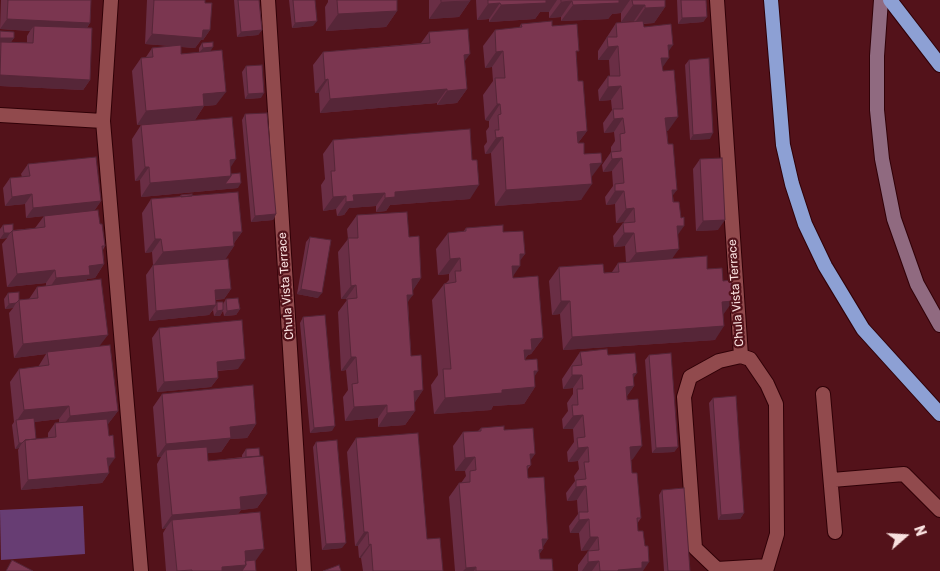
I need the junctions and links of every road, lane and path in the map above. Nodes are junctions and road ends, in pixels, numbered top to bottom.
1 (111, 0) edge
2 (268, 0) edge
3 (717, 0) edge
4 (771, 0) edge
5 (881, 0) edge
6 (890, 0) edge
7 (940, 65) edge
8 (0, 116) edge
9 (103, 121) junction
10 (940, 324) edge
11 (741, 356) junction
12 (823, 394) dead end
13 (940, 414) edge
14 (832, 480) junction
15 (940, 510) edge
16 (835, 532) dead end
17 (766, 569) edge
18 (141, 571) edge
19 (304, 571) edge

1 - 9 lane
2 - 19 lane, Chula Vista Terrace
3 - 11 lane, Chula Vista Terrace
4 - 13 highway
5 - 10 main road
6 - 7 highway
8 - 9 lane
9 - 18 lane
11 - 17 lane, Chula Vista Terrace
11 - 17 lane
12 - 14 lane
14 - 15 lane
14 - 16 lane

